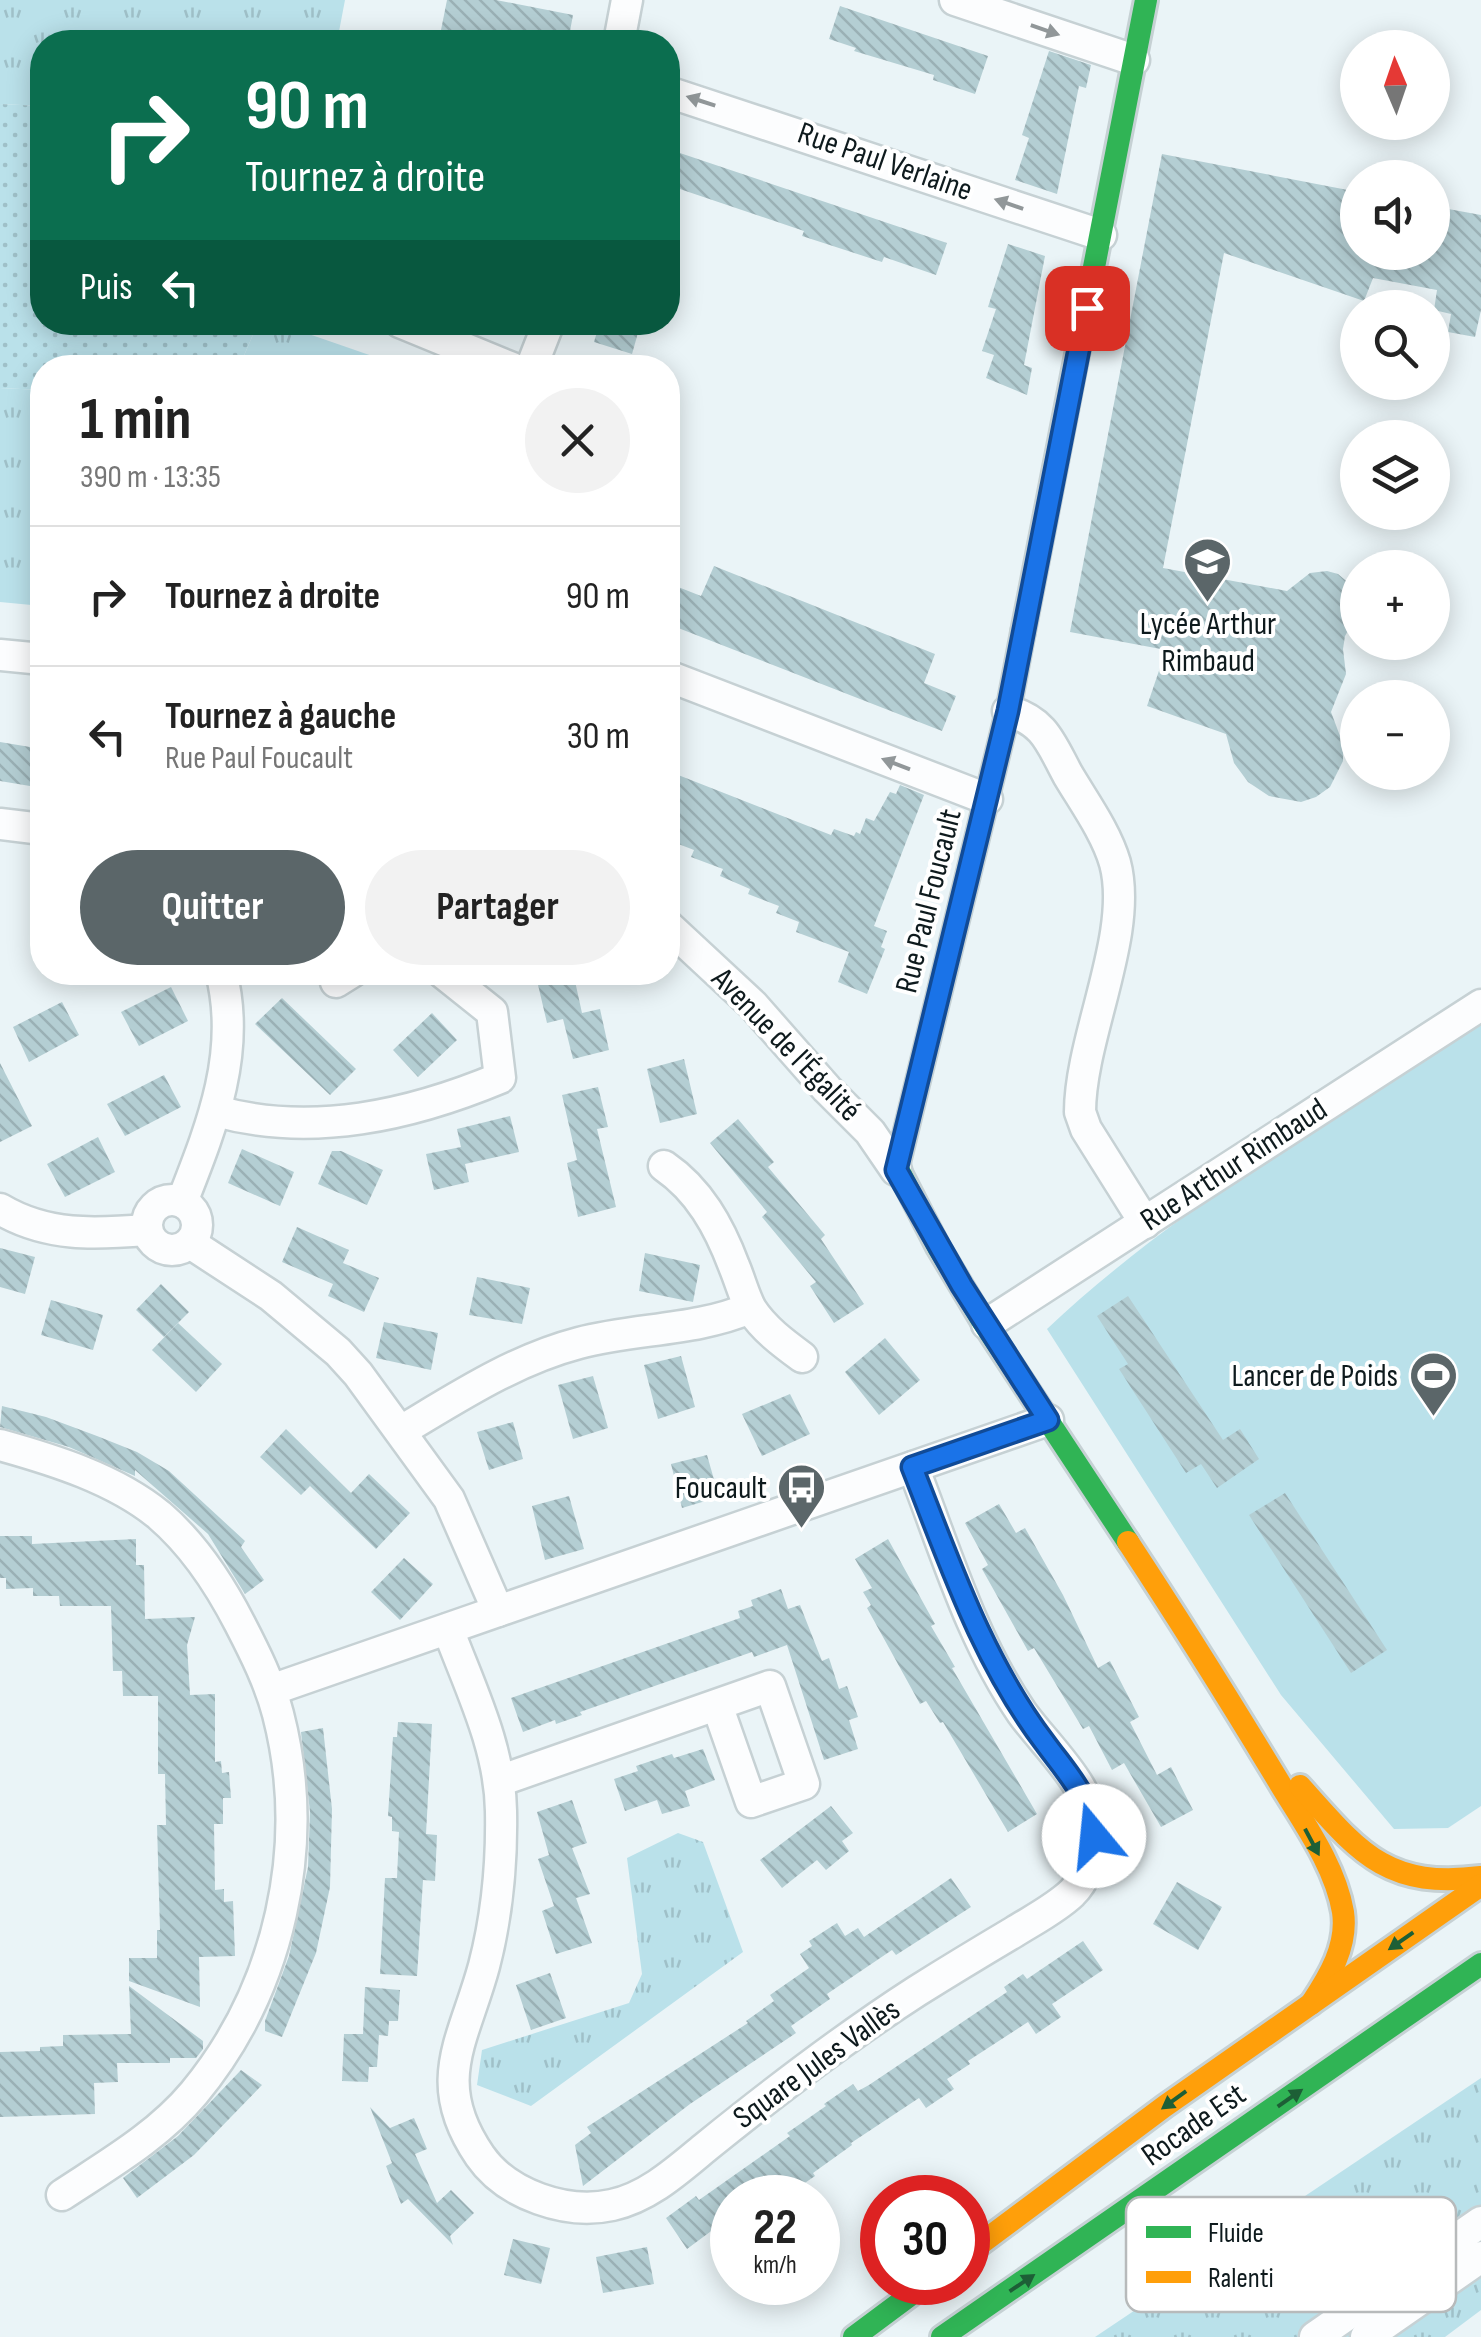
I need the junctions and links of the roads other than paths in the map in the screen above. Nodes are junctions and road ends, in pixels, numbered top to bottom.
1 (627, 0) edge
2 (956, 0) edge
3 (1146, 0) edge
4 (621, 30) edge
5 (1134, 60) junction
6 (680, 96) edge
7 (1101, 235) junction
8 (432, 335) edge
9 (480, 355) edge
10 (0, 655) edge
11 (30, 658) edge
12 (680, 681) edge
13 (1008, 711) junction
14 (988, 799) junction
15 (0, 824) edge
16 (30, 828) edge
17 (680, 937) edge
18 (224, 985) edge
19 (458, 985) edge
20 (1481, 1005) edge
21 (216, 1110) junction
22 (664, 1166) dead end
23 (896, 1170) junction
24 (182, 1202) junction
25 (0, 1209) edge
26 (1145, 1223) junction
27 (147, 1230) junction
28 (190, 1244) junction
29 (750, 1308) junction
30 (987, 1324) junction
31 (802, 1357) dead end
32 (1048, 1420) junction
33 (401, 1431) junction
34 (0, 1445) edge
35 (912, 1467) junction
36 (498, 1611) junction
37 (448, 1628) junction
38 (271, 1690) junction
39 (717, 1705) dead end
40 (1246, 1726) junction
41 (500, 1781) junction
42 (1481, 1881) edge
43 (1481, 1964) edge
44 (1310, 2004) junction
45 (62, 2195) dead end
46 (1144, 2197) edge
47 (1126, 2210) edge
48 (1481, 2222) edge
49 (990, 2237) edge
50 (1456, 2239) edge
51 (1481, 2257) edge
52 (1456, 2274) edge
53 (897, 2305) edge
54 (1351, 2312) edge
55 (1402, 2312) edge
56 (854, 2337) edge
57 (942, 2337) edge
58 (1315, 2337) edge
59 (1366, 2337) edge

1 - 4 street
2 -> 5 street
3 - 5 street, Rue Paul Foucault
5 - 7 street, Rue Paul Foucault
7 -> 6 street, Rue Paul Verlaine
7 - 13 street, Rue Paul Foucault
8 - 9 street
10 - 11 street
14 -> 12 street
13 - 14 street, Rue Paul Foucault
13 - 26 street
14 - 23 street, Rue Paul Foucault
15 - 16 street
17 - 23 street, Avenue de l'Égalité
18 - 21 street
19 - 21 street
20 - 26 street, Rue Arthur Rimbaud
21 - 24 street
22 - 29 street
23 - 30 street
24 - 27 street
24 - 28 street
25 - 27 street
26 - 30 street, Rue Arthur Rimbaud
27 - 28 street
28 - 33 street
29 - 31 street
29 - 33 street
30 - 32 street
32 - 35 street
32 - 40 street
33 - 36 street
34 - 38 street
35 - 36 street
35 - 41 street, Square Jules Vallès
36 - 37 street
37 - 38 street
37 - 41 street, Square Jules Vallès
38 - 45 street
39 - 41 street
40 - 42 street
40 -> 44 street
42 -> 44 street, Rocade Est
46 -> 43 street, Rocade Est
44 -> 49 street, Rocade Est
57 -> 47 street, Rocade Est
48 - 50 street
51 - 52 street
53 - 56 street
54 - 58 street
55 - 59 street

